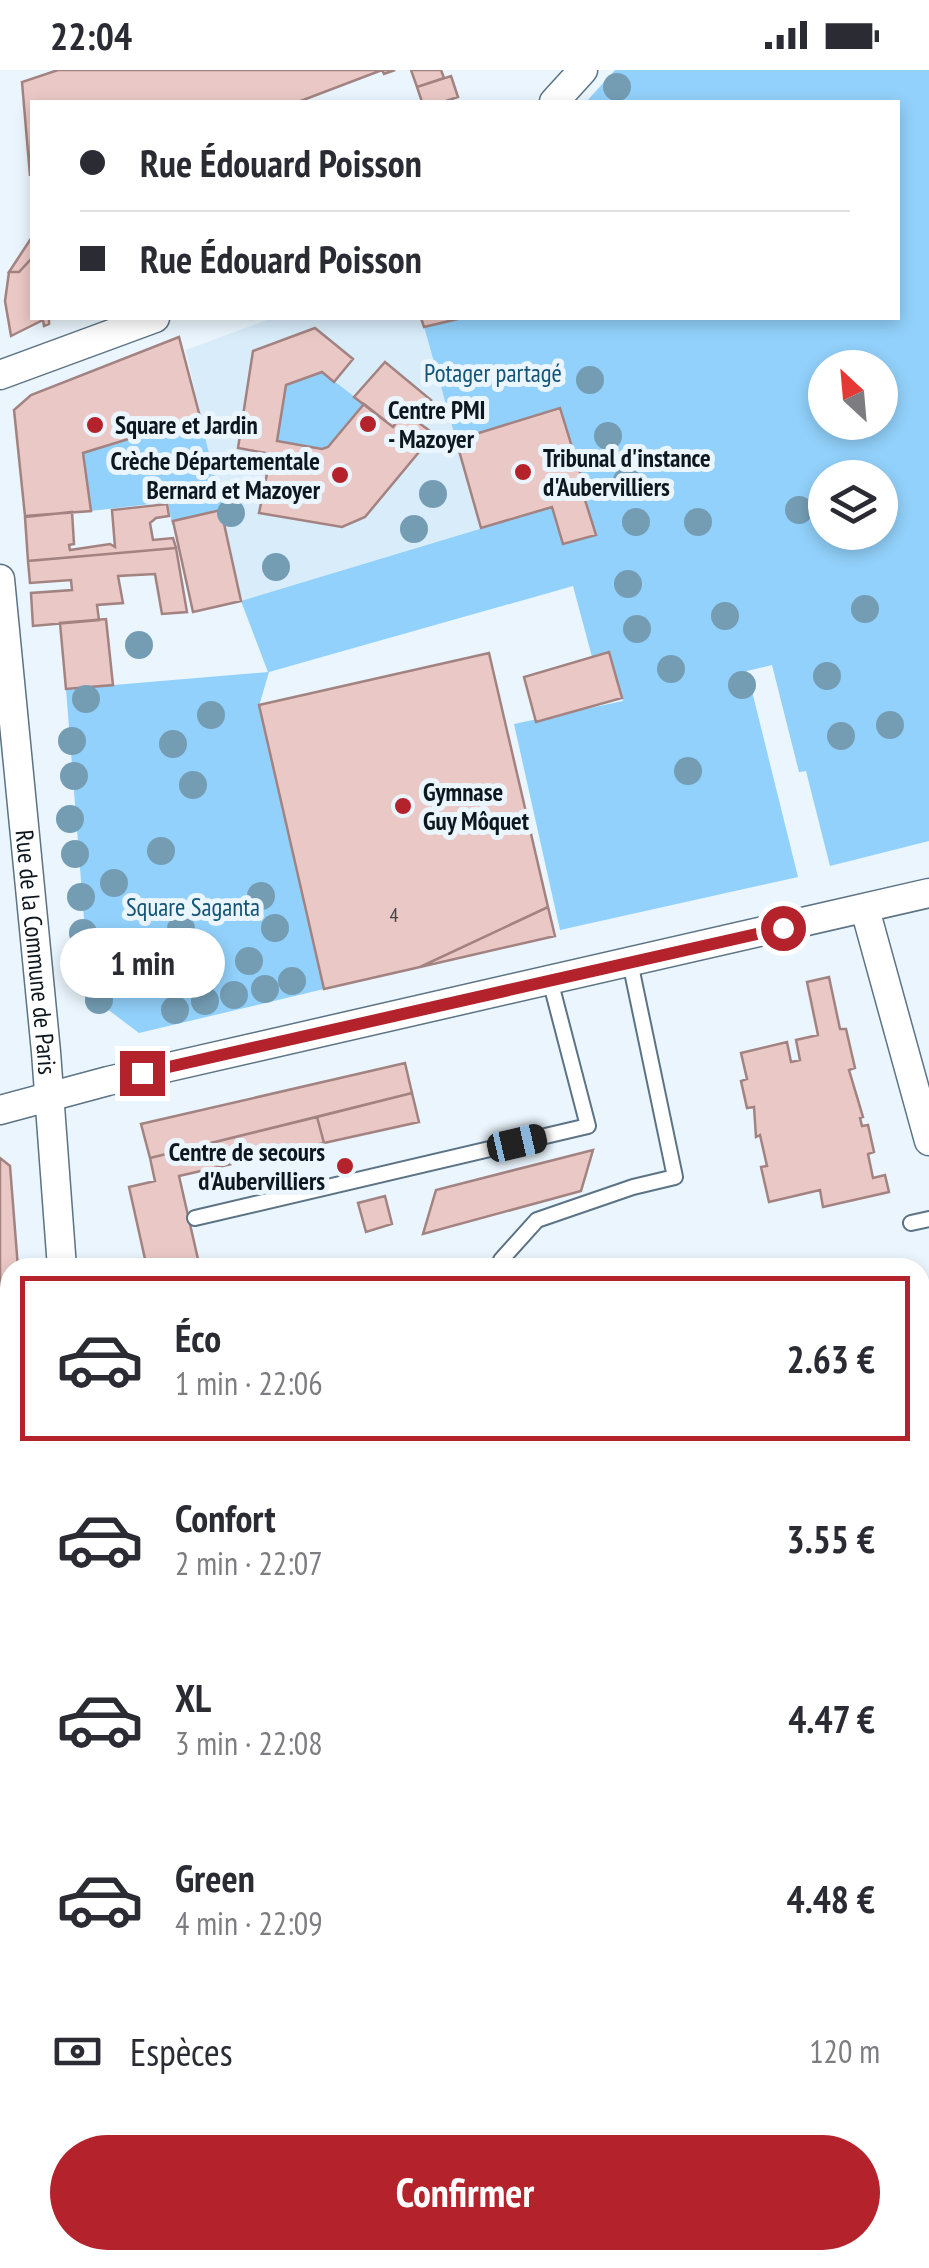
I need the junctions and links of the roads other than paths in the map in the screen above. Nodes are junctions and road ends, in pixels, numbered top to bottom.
1 (584, 70) edge
2 (556, 100) edge
3 (150, 320) edge
4 (0, 375) edge
5 (0, 579) edge
6 (929, 893) edge
7 (865, 909) junction
8 (630, 962) junction
9 (550, 980) junction
10 (50, 1096) junction
11 (0, 1110) edge
12 (929, 1141) edge
13 (195, 1218) dead end
14 (929, 1219) edge
15 (911, 1223) dead end
16 (61, 1258) edge
17 (503, 1258) edge

1 - 2 street
3 - 4 street
5 - 10 street, Rue de la Commune de Paris
6 - 7 street
7 - 8 street
7 - 12 street
8 - 9 street
8 - 17 lane
9 - 10 street
9 - 13 lane
10 - 11 street
10 - 16 street, Rue de la Commune de Paris
14 - 15 lane

